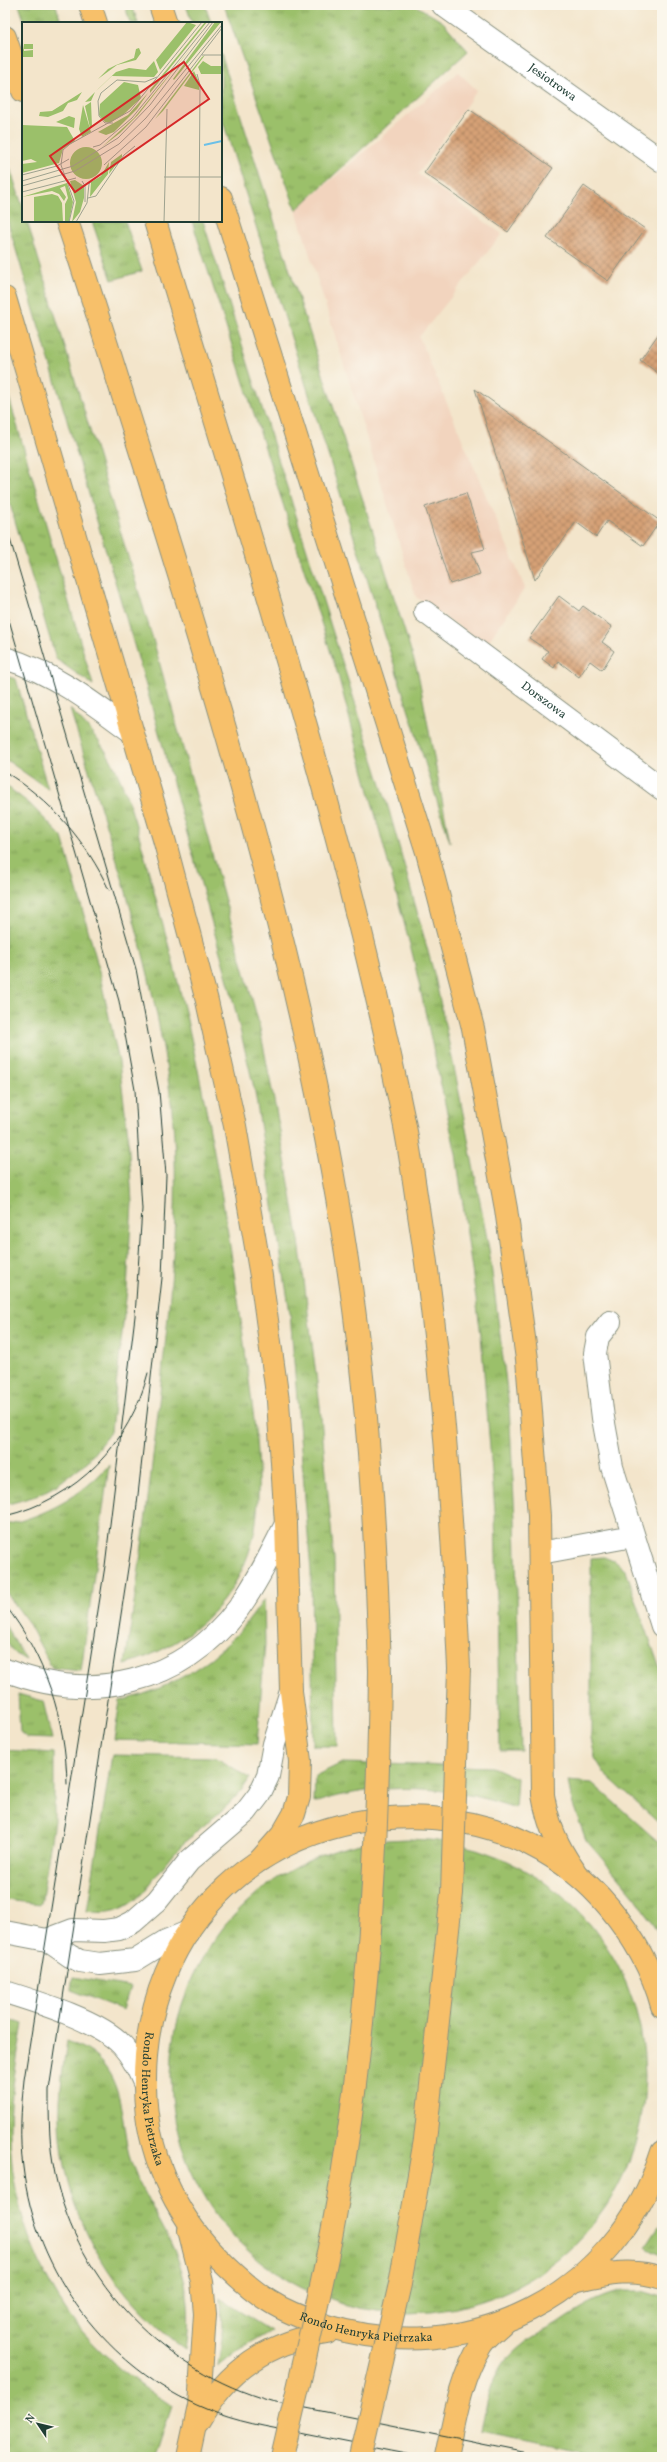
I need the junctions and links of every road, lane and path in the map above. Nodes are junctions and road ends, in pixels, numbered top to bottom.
1 (90, 5) edge
2 (160, 5) edge
3 (443, 5) edge
4 (96, 22) edge
5 (166, 22) edge
6 (5, 37) edge
7 (22, 88) edge
8 (662, 161) edge
9 (222, 201) edge
10 (67, 222) edge
11 (155, 222) edge
12 (5, 298) edge
13 (425, 612) dead end
14 (5, 658) edge
15 (132, 732) junction
16 (662, 789) edge
17 (610, 1322) dead end
18 (286, 1524) junction
19 (633, 1536) junction
20 (540, 1553) junction
21 (662, 1626) edge
22 (5, 1670) edge
23 (291, 1691) junction
24 (261, 1859) junction
25 (574, 1870) junction
26 (5, 1932) edge
27 (188, 1932) junction
28 (47, 1940) junction
29 (5, 1992) edge
30 (662, 2006) edge
31 (145, 2085) junction
32 (662, 2152) edge
33 (184, 2216) junction
34 (662, 2278) edge
35 (578, 2280) junction
36 (504, 2322) junction
37 (343, 2331) junction
38 (196, 2426) junction
39 (188, 2457) edge
40 (282, 2457) edge
41 (360, 2457) edge
42 (446, 2457) edge

1 - 4 main road
2 - 5 main road
3 - 8 street, Jesiotrowa
6 - 7 main road
9 - 20 main road
10 - 40 main road, bridge
11 - 41 main road, bridge
12 - 15 main road
13 - 16 street, Dorszowa
14 - 15 street
15 - 18 main road
17 - 19 street
18 - 22 street
18 - 23 main road
19 - 20 street
19 - 21 street
20 - 25 main road
23 - 24 main road
23 - 28 street
24 - 25 main road, Rondo Henryka Pietrzaka
24 - 27 main road, Rondo Henryka Pietrzaka
25 - 30 main road, Rondo Henryka Pietrzaka
26 - 28 street
27 - 28 street
27 - 31 main road, Rondo Henryka Pietrzaka
29 - 31 street
31 - 33 main road, Rondo Henryka Pietrzaka
32 - 35 main road, Rondo Henryka Pietrzaka
33 - 37 main road, Rondo Henryka Pietrzaka
33 - 38 main road
34 - 35 main road
35 - 36 main road, Rondo Henryka Pietrzaka
36 - 37 main road, Rondo Henryka Pietrzaka
36 - 42 main road
37 - 38 main road
38 - 39 main road

